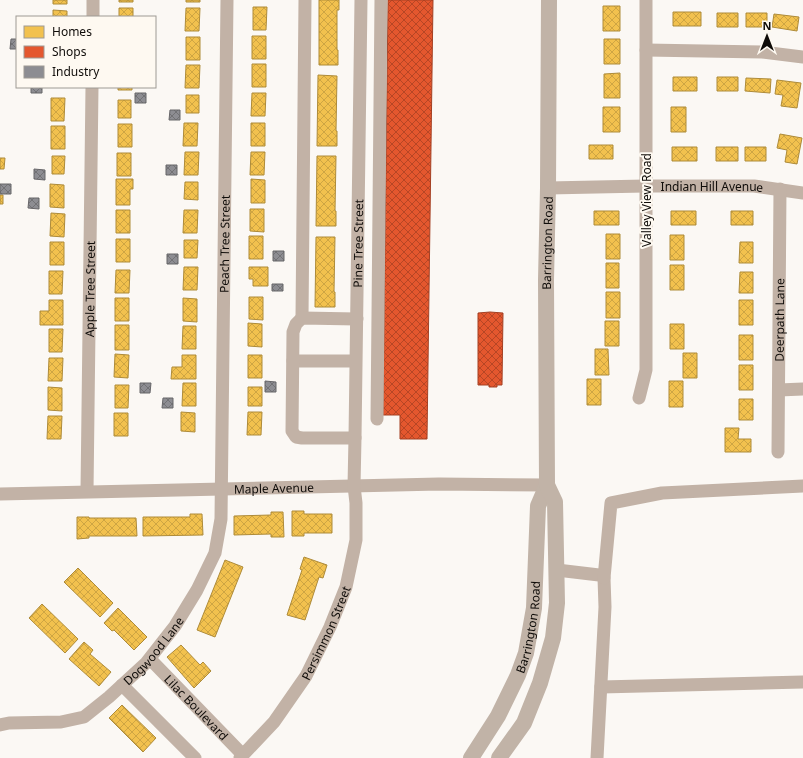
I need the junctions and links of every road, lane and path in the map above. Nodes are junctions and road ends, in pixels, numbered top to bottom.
1 (93, 0) edge
2 (227, 0) edge
3 (305, 0) edge
4 (361, 0) edge
5 (381, 0) edge
6 (549, 0) edge
7 (646, 0) edge
8 (93, 16) edge
9 (360, 32) junction
10 (381, 33) junction
11 (646, 50) junction
12 (803, 58) edge
13 (92, 88) edge
14 (360, 97) junction
15 (380, 98) junction
16 (359, 138) junction
17 (380, 139) junction
18 (645, 186) junction
19 (548, 188) junction
20 (780, 189) junction
21 (803, 192) edge
22 (358, 216) junction
23 (379, 217) junction
24 (357, 280) junction
25 (378, 281) junction
26 (302, 318) junction
27 (357, 320) junction
28 (356, 348) junction
29 (378, 348) junction
30 (293, 361) junction
31 (355, 361) junction
32 (803, 389) edge
33 (779, 390) junction
34 (639, 398) dead end
35 (377, 419) dead end
36 (355, 438) junction
37 (778, 452) dead end
38 (547, 485) junction
39 (354, 486) junction
40 (803, 486) edge
41 (222, 489) junction
42 (87, 491) junction
43 (0, 494) edge
44 (557, 570) junction
45 (604, 578) junction
46 (150, 659) junction
47 (803, 682) edge
48 (122, 685) junction
49 (601, 687) junction
50 (0, 725) edge
51 (242, 756) edge
52 (195, 758) edge
53 (471, 758) edge
54 (499, 758) edge
55 (597, 758) edge

1 - 8 street
2 - 41 street, Peach Tree Street
3 - 26 street
4 - 9 street, Pine Tree Street
5 - 10 street
6 - 19 main road, Barrington Road
7 - 11 street, Valley View Road
9 - 10 street
9 - 14 street, Pine Tree Street
10 - 15 street
11 - 12 street
11 - 18 street, Valley View Road
13 - 42 street, Apple Tree Street
14 - 15 street
14 - 16 street, Pine Tree Street
15 - 17 street
16 - 17 street
16 - 22 street, Pine Tree Street
17 - 23 street
18 - 19 street, Indian Hill Avenue
18 - 20 street, Indian Hill Avenue
18 - 34 street, Valley View Road
19 - 38 main road, Barrington Road
20 - 21 street, Indian Hill Avenue
20 - 33 street, Deerpath Lane
22 - 23 street
22 - 24 street, Pine Tree Street
23 - 25 street
24 - 25 street
24 - 27 street, Pine Tree Street
25 - 29 street
26 - 27 street
26 - 30 street
27 - 28 street, Pine Tree Street
28 - 29 street
28 - 31 street, Pine Tree Street
29 - 35 street
30 - 31 street
30 - 36 street
31 - 36 street, Pine Tree Street
32 - 33 street
33 - 37 street, Deerpath Lane
36 - 39 street, Pine Tree Street
38 - 39 street, Maple Avenue
38 - 44 main road, Barrington Road
38 - 53 main road, Barrington Road
39 - 41 street, Maple Avenue
39 - 51 street, Persimmon Street
40 - 45 street
41 - 42 street, Maple Avenue
41 - 46 street, Dogwood Lane
42 - 43 street, Maple Avenue
44 - 45 street
44 - 54 main road, Barrington Road
45 - 49 street
46 - 48 street, Dogwood Lane
46 - 51 street, Lilac Boulevard
47 - 49 street
48 - 50 street, Dogwood Lane
48 - 52 street
49 - 55 street

